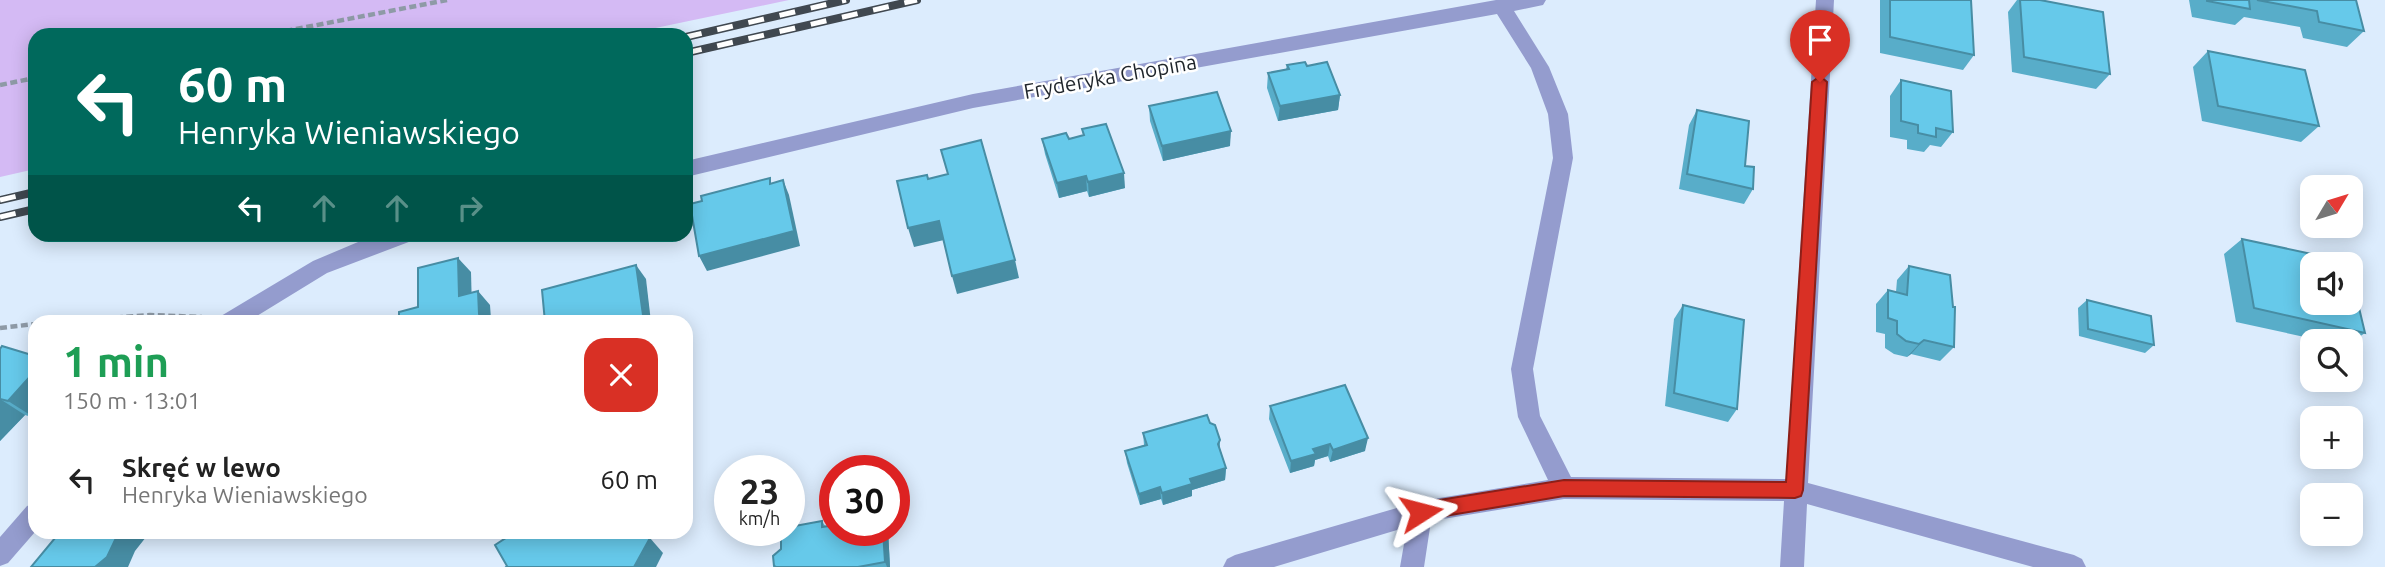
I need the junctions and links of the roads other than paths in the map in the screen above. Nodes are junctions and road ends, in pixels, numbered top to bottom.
1 (1537, 0) edge
2 (1825, 0) edge
3 (1501, 5) junction
4 (693, 167) edge
5 (380, 242) edge
6 (240, 315) edge
7 (1564, 488) junction
8 (1795, 490) junction
9 (1421, 512) junction
10 (28, 522) edge
11 (0, 555) edge
12 (1235, 567) edge
13 (1412, 567) edge
14 (1792, 567) edge
15 (2074, 567) edge

1 - 3 street, Fryderyka Chopina
2 - 8 street
3 - 4 street, Fryderyka Chopina
3 - 7 street
5 - 6 street
7 - 8 street
7 - 9 street
8 - 14 street
8 - 15 street
9 - 12 street
9 - 13 street
10 - 11 street

